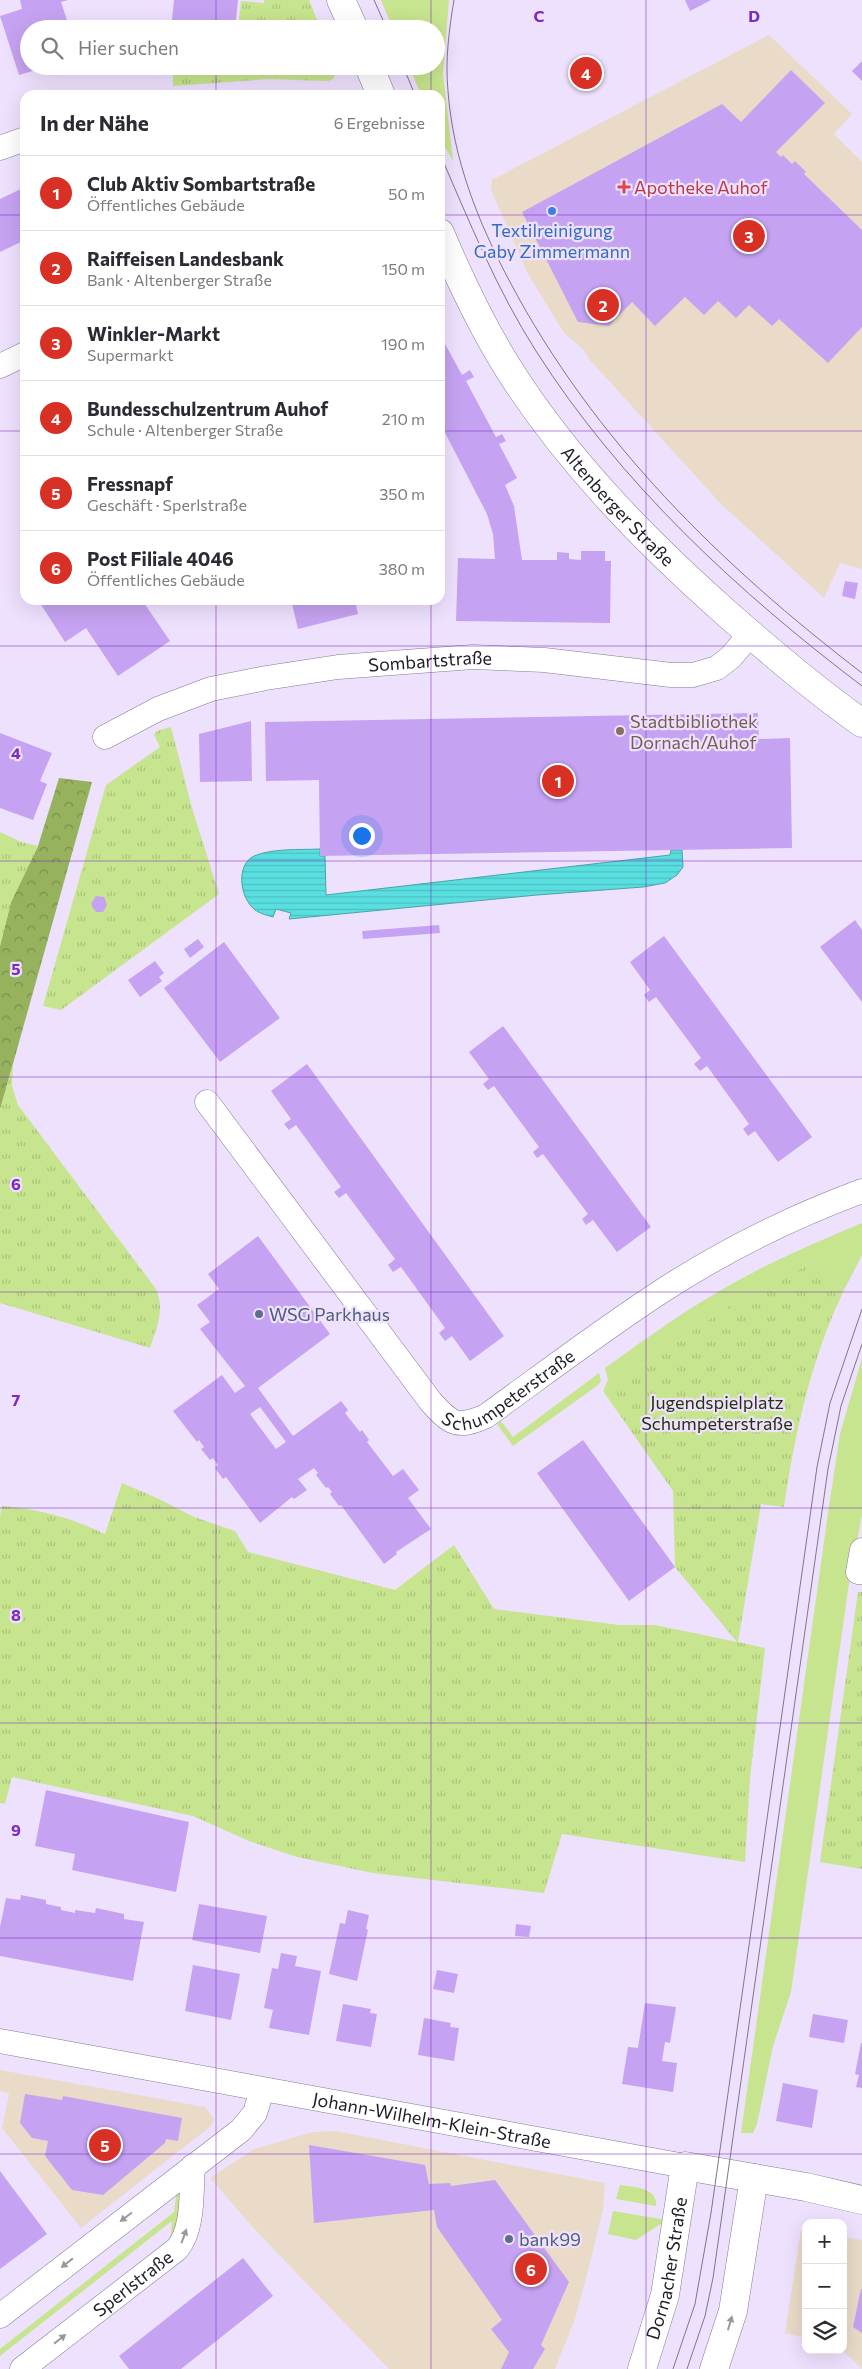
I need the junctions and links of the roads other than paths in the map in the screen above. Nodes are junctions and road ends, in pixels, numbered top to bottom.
1 (341, 0) edge
2 (350, 20) edge
3 (372, 75) edge
4 (378, 90) edge
5 (20, 141) edge
6 (0, 148) edge
7 (445, 244) edge
8 (20, 356) edge
9 (0, 366) edge
10 (750, 634) junction
11 (862, 723) edge
12 (105, 737) dead end
13 (207, 1102) dead end
14 (862, 1191) edge
15 (862, 1550) edge
16 (862, 1572) edge
17 (0, 2041) edge
18 (262, 2090) junction
19 (193, 2166) junction
20 (685, 2166) junction
21 (754, 2178) junction
22 (862, 2200) edge
23 (0, 2316) edge
24 (22, 2369) edge
25 (642, 2369) edge
26 (714, 2369) edge

1 - 2 street
3 - 4 street
5 - 6 street
7 - 10 street, Altenberger Straße
8 - 9 street
10 - 11 street, Altenberger Straße
10 - 12 street, Sombartstraße
13 - 14 street, Schumpeterstraße
15 - 16 street
17 - 18 street, Johann-Wilhelm-Klein-Straße
18 - 19 street
18 - 20 street, Johann-Wilhelm-Klein-Straße
19 -> 23 street
24 -> 19 street, Sperlstraße
20 - 21 street, Johann-Wilhelm-Klein-Straße
20 - 25 street, Dornacher Straße
21 - 22 street, Johann-Wilhelm-Klein-Straße
26 -> 21 street

